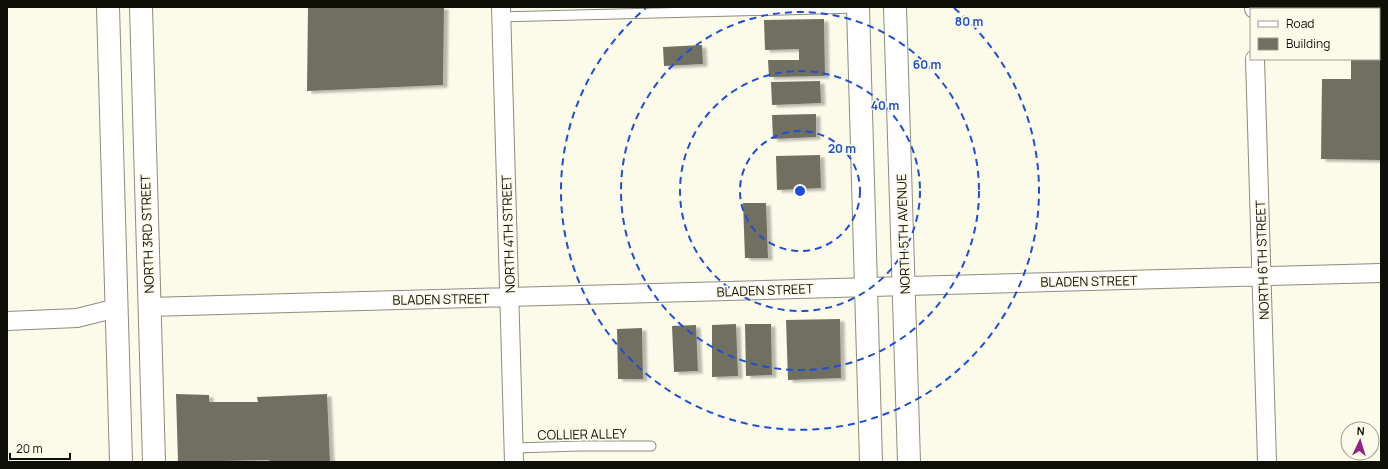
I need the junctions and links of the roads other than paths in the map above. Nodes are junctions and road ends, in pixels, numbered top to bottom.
1 (108, 7) edge
2 (140, 7) edge
3 (895, 7) edge
4 (858, 8) edge
5 (501, 12) edge
6 (1256, 60) edge
7 (1381, 273) edge
8 (1262, 276) junction
9 (905, 286) junction
10 (865, 287) junction
11 (510, 298) junction
12 (149, 307) junction
13 (117, 308) junction
14 (7, 321) edge
15 (651, 446) dead end
16 (514, 455) edge
17 (121, 462) edge
18 (154, 462) edge
19 (871, 462) edge
20 (909, 462) edge
21 (1267, 462) edge

1 - 13 main road
2 - 12 main road, NORTH 3RD STREET
3 - 9 main road, NORTH 5TH AVENUE
4 - 5 lane
4 - 10 main road
5 - 11 street, NORTH 4TH STREET
6 - 8 street, NORTH 6TH STREET
7 - 8 street, BLADEN STREET
8 - 9 street, BLADEN STREET
8 - 21 street, NORTH 6TH STREET
9 - 10 street, BLADEN STREET
9 - 20 main road, NORTH 5TH AVENUE
10 - 11 street, BLADEN STREET
10 - 19 main road
11 - 12 street, BLADEN STREET
11 - 16 street, NORTH 4TH STREET
12 - 18 main road, NORTH 3RD STREET
13 - 14 street
13 - 17 main road
15 - 16 lane, COLLIER ALLEY

